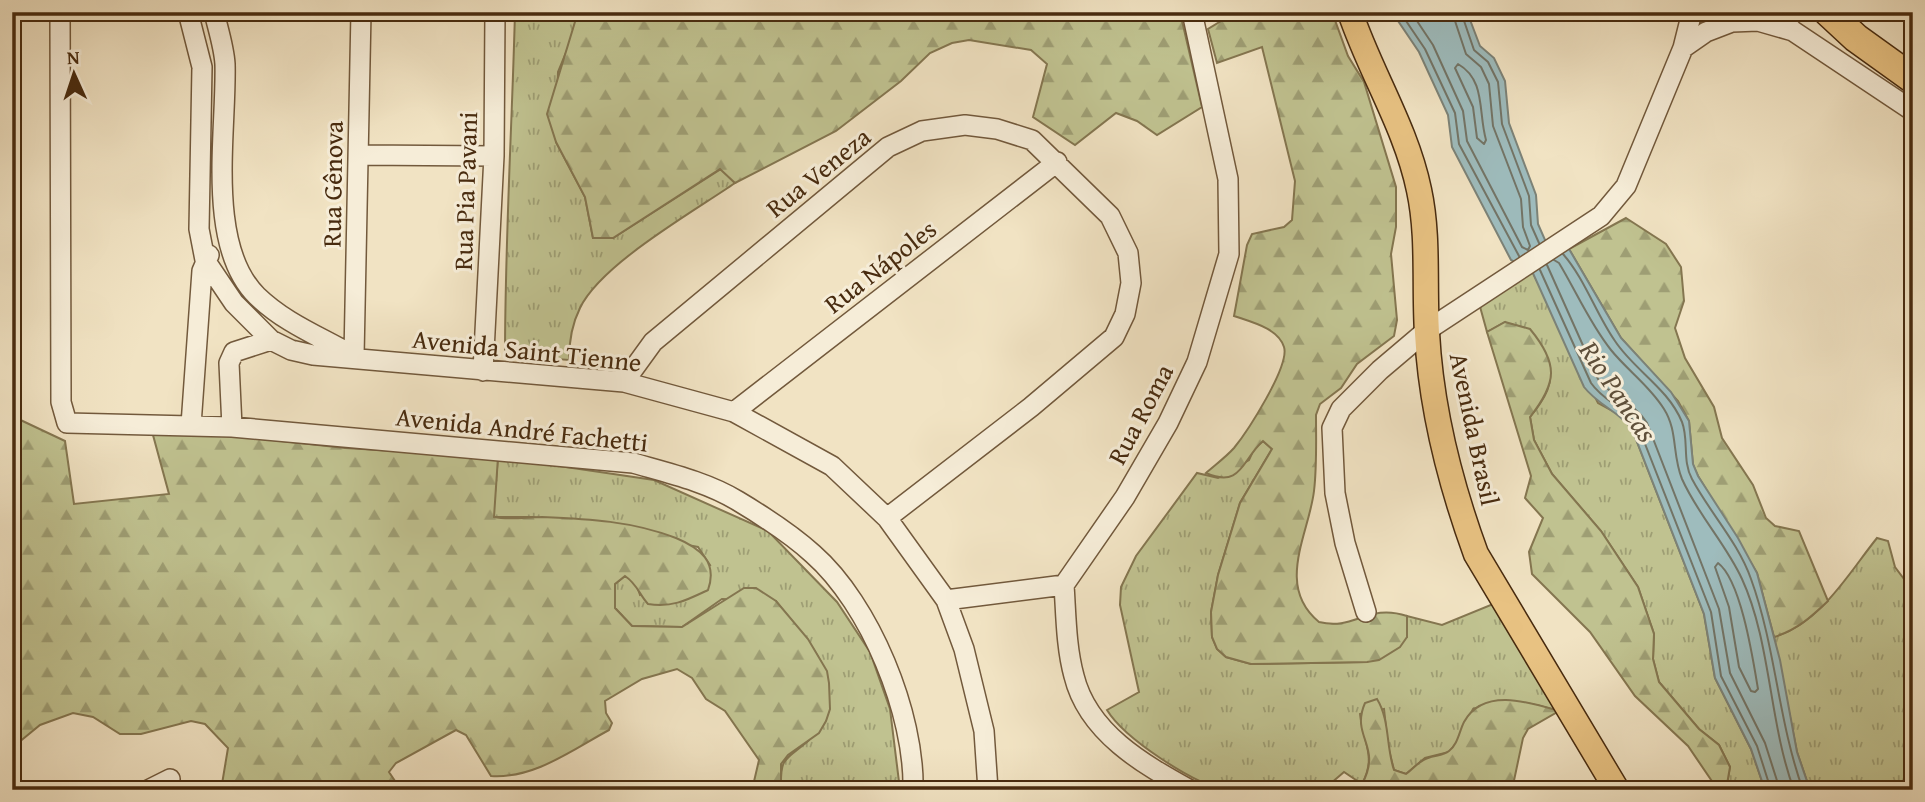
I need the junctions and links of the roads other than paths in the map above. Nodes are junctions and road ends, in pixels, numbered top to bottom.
1 (60, 12) edge
2 (188, 12) edge
3 (214, 12) edge
4 (361, 12) edge
5 (495, 12) edge
6 (1192, 12) edge
7 (1350, 12) edge
8 (1692, 12) edge
9 (1776, 12) edge
10 (1828, 12) edge
11 (1793, 31) junction
12 (1683, 48) junction
13 (1913, 79) edge
14 (1913, 111) edge
15 (359, 155) junction
16 (494, 156) junction
17 (1057, 162) junction
18 (230, 240) junction
19 (205, 260) junction
20 (1426, 331) junction
21 (271, 340) junction
22 (354, 356) junction
23 (483, 371) junction
24 (624, 382) junction
25 (734, 412) junction
26 (191, 425) junction
27 (232, 426) junction
28 (887, 518) junction
29 (1065, 585) junction
30 (946, 600) junction
31 (1366, 612) dead end
32 (170, 779) dead end
33 (148, 790) edge
34 (913, 790) edge
35 (988, 790) edge
36 (1190, 790) edge
37 (1617, 790) edge

1 - 26 street, Avenida André Fachetti
2 - 19 street
3 - 18 street, Avenida Saint Tienne
4 - 15 street, Rua Gênova
5 - 16 street, Rua Pia Pavani
6 - 29 street, Rua Roma
7 - 20 main road, Avenida Brasil
8 - 12 street
9 - 11 street
10 - 13 highway
11 - 12 street
11 - 14 street
12 - 20 street
15 - 16 street
15 - 22 street, Rua Gênova
16 - 23 street, Rua Pia Pavani
17 - 24 street, Rua Veneza
17 - 25 street, Rua Nápoles
17 - 28 street, Rua Veneza
18 - 19 street
18 - 22 street, Avenida Saint Tienne
19 - 21 street, Avenida Saint Tienne
19 - 26 street
20 - 31 street
20 - 37 main road, Avenida Brasil
21 - 22 street, Avenida Saint Tienne
21 - 27 street
22 - 23 street, Avenida Saint Tienne
23 - 24 street, Avenida Saint Tienne
24 - 25 street, Avenida Saint Tienne
25 - 28 street, Avenida Saint Tienne
26 - 27 street, Avenida André Fachetti
27 - 34 street, Avenida André Fachetti
28 - 30 street, Avenida Saint Tienne
29 - 30 street
29 - 36 street
30 - 35 street, Avenida Saint Tienne
32 - 33 street

